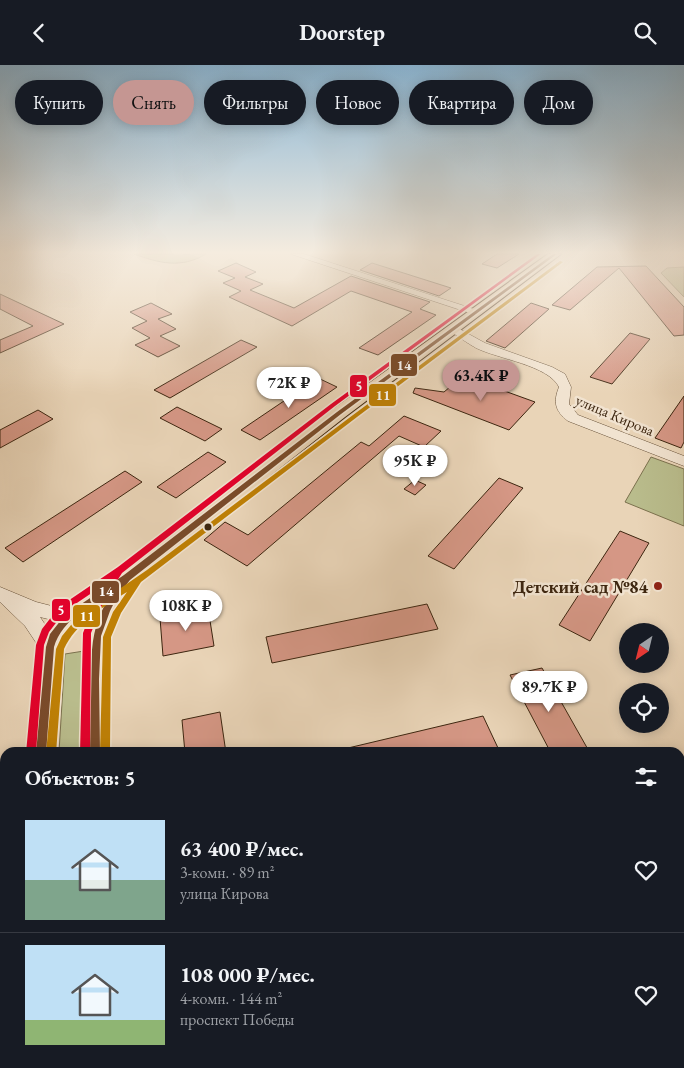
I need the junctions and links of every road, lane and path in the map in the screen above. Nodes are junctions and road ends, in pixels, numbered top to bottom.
1 (443, 301) edge
2 (491, 301) edge
3 (476, 312) junction
4 (454, 329) junction
5 (684, 461) edge
6 (127, 577) junction
7 (2, 596) edge
8 (68, 617) junction
9 (97, 635) junction
10 (50, 647) junction
11 (42, 747) edge
12 (95, 747) edge

1 - 3 street
2 - 3 main road
3 - 4 main road
4 - 5 street, улица Кирова
4 - 6 main road
6 - 8 main road
6 - 9 main road
7 - 8 street
7 - 10 street
8 - 9 main road
8 - 10 main road
9 - 12 main road
10 - 11 main road

